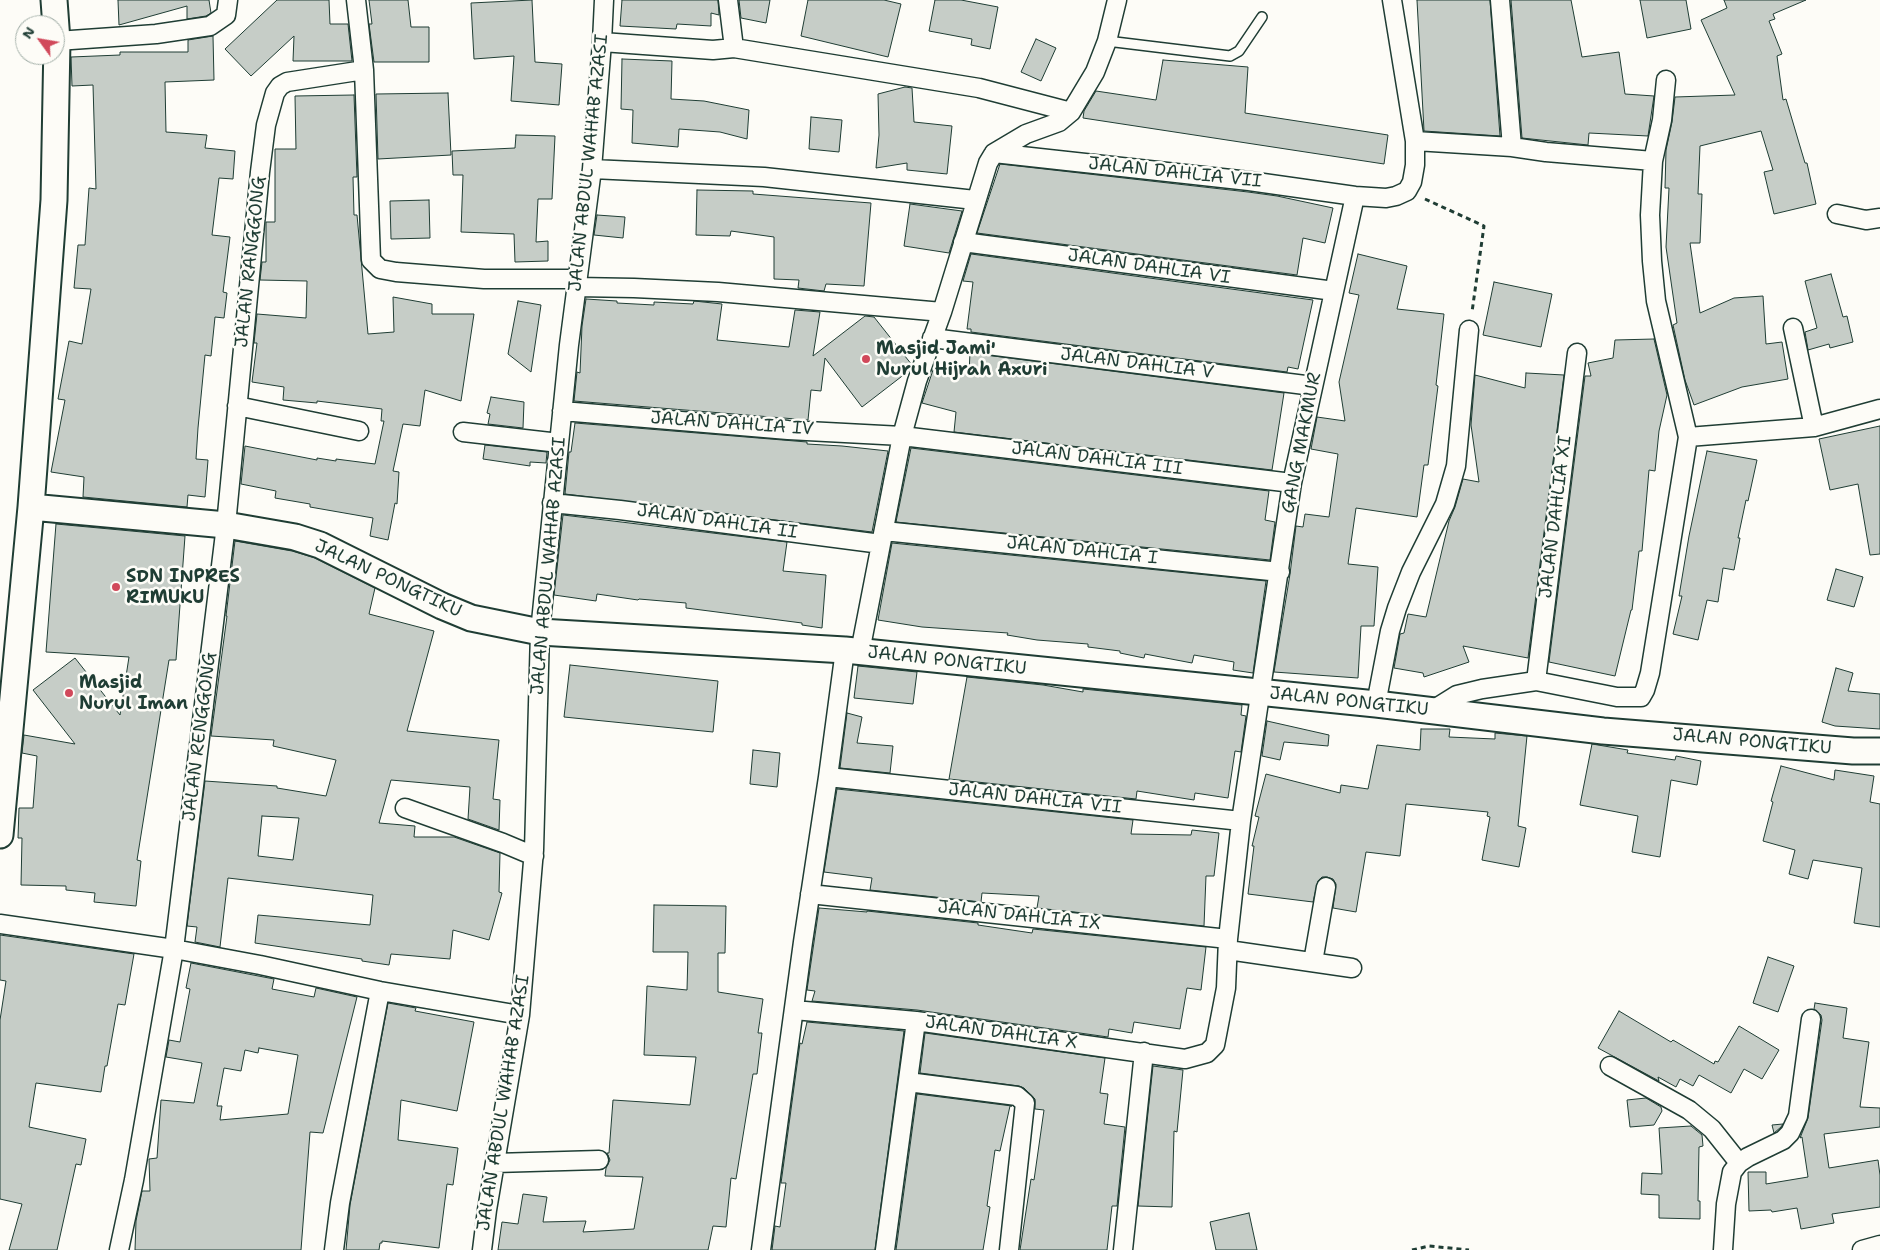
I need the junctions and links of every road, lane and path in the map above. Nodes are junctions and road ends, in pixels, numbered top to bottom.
1 (54, 0) edge
2 (228, 0) edge
3 (356, 0) edge
4 (604, 0) edge
5 (728, 0) edge
6 (1117, 0) edge
7 (1392, 0) edge
8 (1500, 0) edge
9 (55, 15) edge
10 (1262, 17) dead end
11 (65, 40) edge
12 (1107, 41) junction
13 (602, 42) junction
14 (734, 48) junction
15 (57, 65) edge
16 (364, 70) junction
17 (1666, 80) dead end
18 (1071, 112) junction
19 (1415, 140) junction
20 (1512, 147) junction
21 (994, 153) junction
22 (1653, 161) junction
23 (592, 169) junction
24 (1407, 191) junction
25 (1355, 196) junction
26 (975, 200) junction
27 (1838, 214) dead end
28 (1880, 218) edge
29 (963, 242) junction
30 (577, 283) junction
31 (1334, 291) junction
32 (942, 312) junction
33 (1793, 328) dead end
34 (1469, 330) joint
35 (932, 338) junction
36 (1576, 353) dead end
37 (1313, 386) junction
38 (237, 406) junction
39 (1880, 410) edge
40 (562, 411) junction
41 (1814, 427) junction
42 (359, 431) dead end
43 (463, 432) dead end
44 (902, 436) junction
45 (1688, 437) junction
46 (559, 443) junction
47 (1292, 483) junction
48 (552, 503) junction
49 (31, 507) junction
50 (226, 525) junction
51 (883, 537) junction
52 (1280, 572) junction
53 (540, 632) junction
54 (852, 651) junction
55 (1536, 681) junction
56 (1260, 693) junction
57 (1376, 704) junction
58 (1433, 710) junction
59 (1880, 751) edge
60 (828, 777) junction
61 (405, 808) dead end
62 (1241, 821) junction
63 (0, 835) edge
64 (534, 856) junction
65 (1326, 887) dead end
66 (810, 894) junction
67 (0, 924) edge
68 (1228, 945) junction
69 (174, 949) junction
70 (1313, 962) junction
71 (1352, 968) dead end
72 (380, 990) junction
73 (794, 1010) junction
74 (520, 1015) junction
75 (1811, 1019) dead end
76 (916, 1021) junction
77 (1144, 1052) junction
78 (1207, 1053) joint
79 (1610, 1066) dead end
80 (908, 1082) junction
81 (599, 1160) dead end
82 (495, 1163) junction
83 (1739, 1163) junction
84 (1880, 1245) edge
85 (119, 1250) edge
86 (334, 1250) edge
87 (482, 1250) edge
88 (762, 1250) edge
89 (885, 1250) edge
90 (1009, 1250) edge
91 (1123, 1250) edge
92 (1412, 1250) edge
93 (1468, 1250) edge
94 (1723, 1250) edge
95 (1862, 1250) edge

1 - 9 street
2 - 11 street
3 - 16 street
4 - 13 street, JALAN ABDUL WAHAB AZASI
5 - 14 street
6 - 12 street
7 - 19 street
8 - 20 street
10 - 12 lane
12 - 18 street
13 - 14 street
13 - 23 street, JALAN ABDUL WAHAB AZASI
14 - 18 street
15 - 49 street
16 - 30 street
16 - 38 street, JALAN RANGGONG
17 - 22 street
18 - 21 street
19 - 20 street
19 - 24 street
20 - 22 street
21 - 25 street, JALAN DAHLIA VII
21 - 26 street
22 - 45 street
23 - 26 street
23 - 30 street, JALAN ABDUL WAHAB AZASI
24 - 25 street, JALAN DAHLIA VII
24 - 34 path
25 - 31 street, GANG MAKMUR
26 - 29 street
27 - 28 street
29 - 31 street, JALAN DAHLIA VI
29 - 32 street
30 - 32 street
30 - 40 street, JALAN ABDUL WAHAB AZASI
31 - 37 street, GANG MAKMUR
32 - 35 street
33 - 41 street
34 - 57 street
35 - 37 street, JALAN DAHLIA V
35 - 44 street
36 - 55 street, JALAN DAHLIA XI
37 - 47 street, GANG MAKMUR
38 - 42 street
38 - 50 street, JALAN RANGGONG
39 - 41 street
40 - 44 street, JALAN DAHLIA IV
40 - 46 street, JALAN ABDUL WAHAB AZASI
41 - 45 street
43 - 46 street
44 - 47 street, JALAN DAHLIA III
44 - 51 street
45 - 55 street
46 - 48 street, JALAN ABDUL WAHAB AZASI
47 - 52 street, GANG MAKMUR
48 - 51 street, JALAN DAHLIA II
48 - 53 street, JALAN ABDUL WAHAB AZASI
49 - 50 street, JALAN PONGTIKU
49 - 63 street
50 - 53 street, JALAN PONGTIKU
50 - 69 street, JALAN RENGGONG
51 - 52 street, JALAN DAHLIA I
51 - 54 street
52 - 56 street, GANG MAKMUR
53 - 54 street, JALAN PONGTIKU
53 - 64 street, JALAN ABDUL WAHAB AZASI
54 - 56 street, JALAN PONGTIKU
54 - 60 street
55 - 58 street
56 - 57 street, JALAN PONGTIKU
56 - 62 street, GANG MAKMUR
57 - 58 street, JALAN PONGTIKU
58 - 59 street, JALAN PONGTIKU
60 - 62 street, JALAN DAHLIA VII
60 - 66 street
61 - 64 street
62 - 68 street, GANG MAKMUR
64 - 74 street, JALAN ABDUL WAHAB AZASI
65 - 70 street
66 - 68 street, JALAN DAHLIA IX
66 - 73 street
67 - 69 street
68 - 70 street, JALAN DAHLIA IX
68 - 78 street, GANG MAKMUR
69 - 72 street
69 - 85 street, JALAN RENGGONG
70 - 71 street, JALAN DAHLIA IX
72 - 74 street
72 - 86 street
73 - 76 street, JALAN DAHLIA X
73 - 88 street
74 - 82 street, JALAN ABDUL WAHAB AZASI
75 - 83 street
76 - 77 street, JALAN DAHLIA X
76 - 80 street
77 - 78 street, JALAN DAHLIA X
77 - 91 street
79 - 83 street
80 - 89 street
80 - 90 street
81 - 82 street
82 - 87 street, JALAN ABDUL WAHAB AZASI
83 - 94 street
84 - 95 street
92 - 93 path

